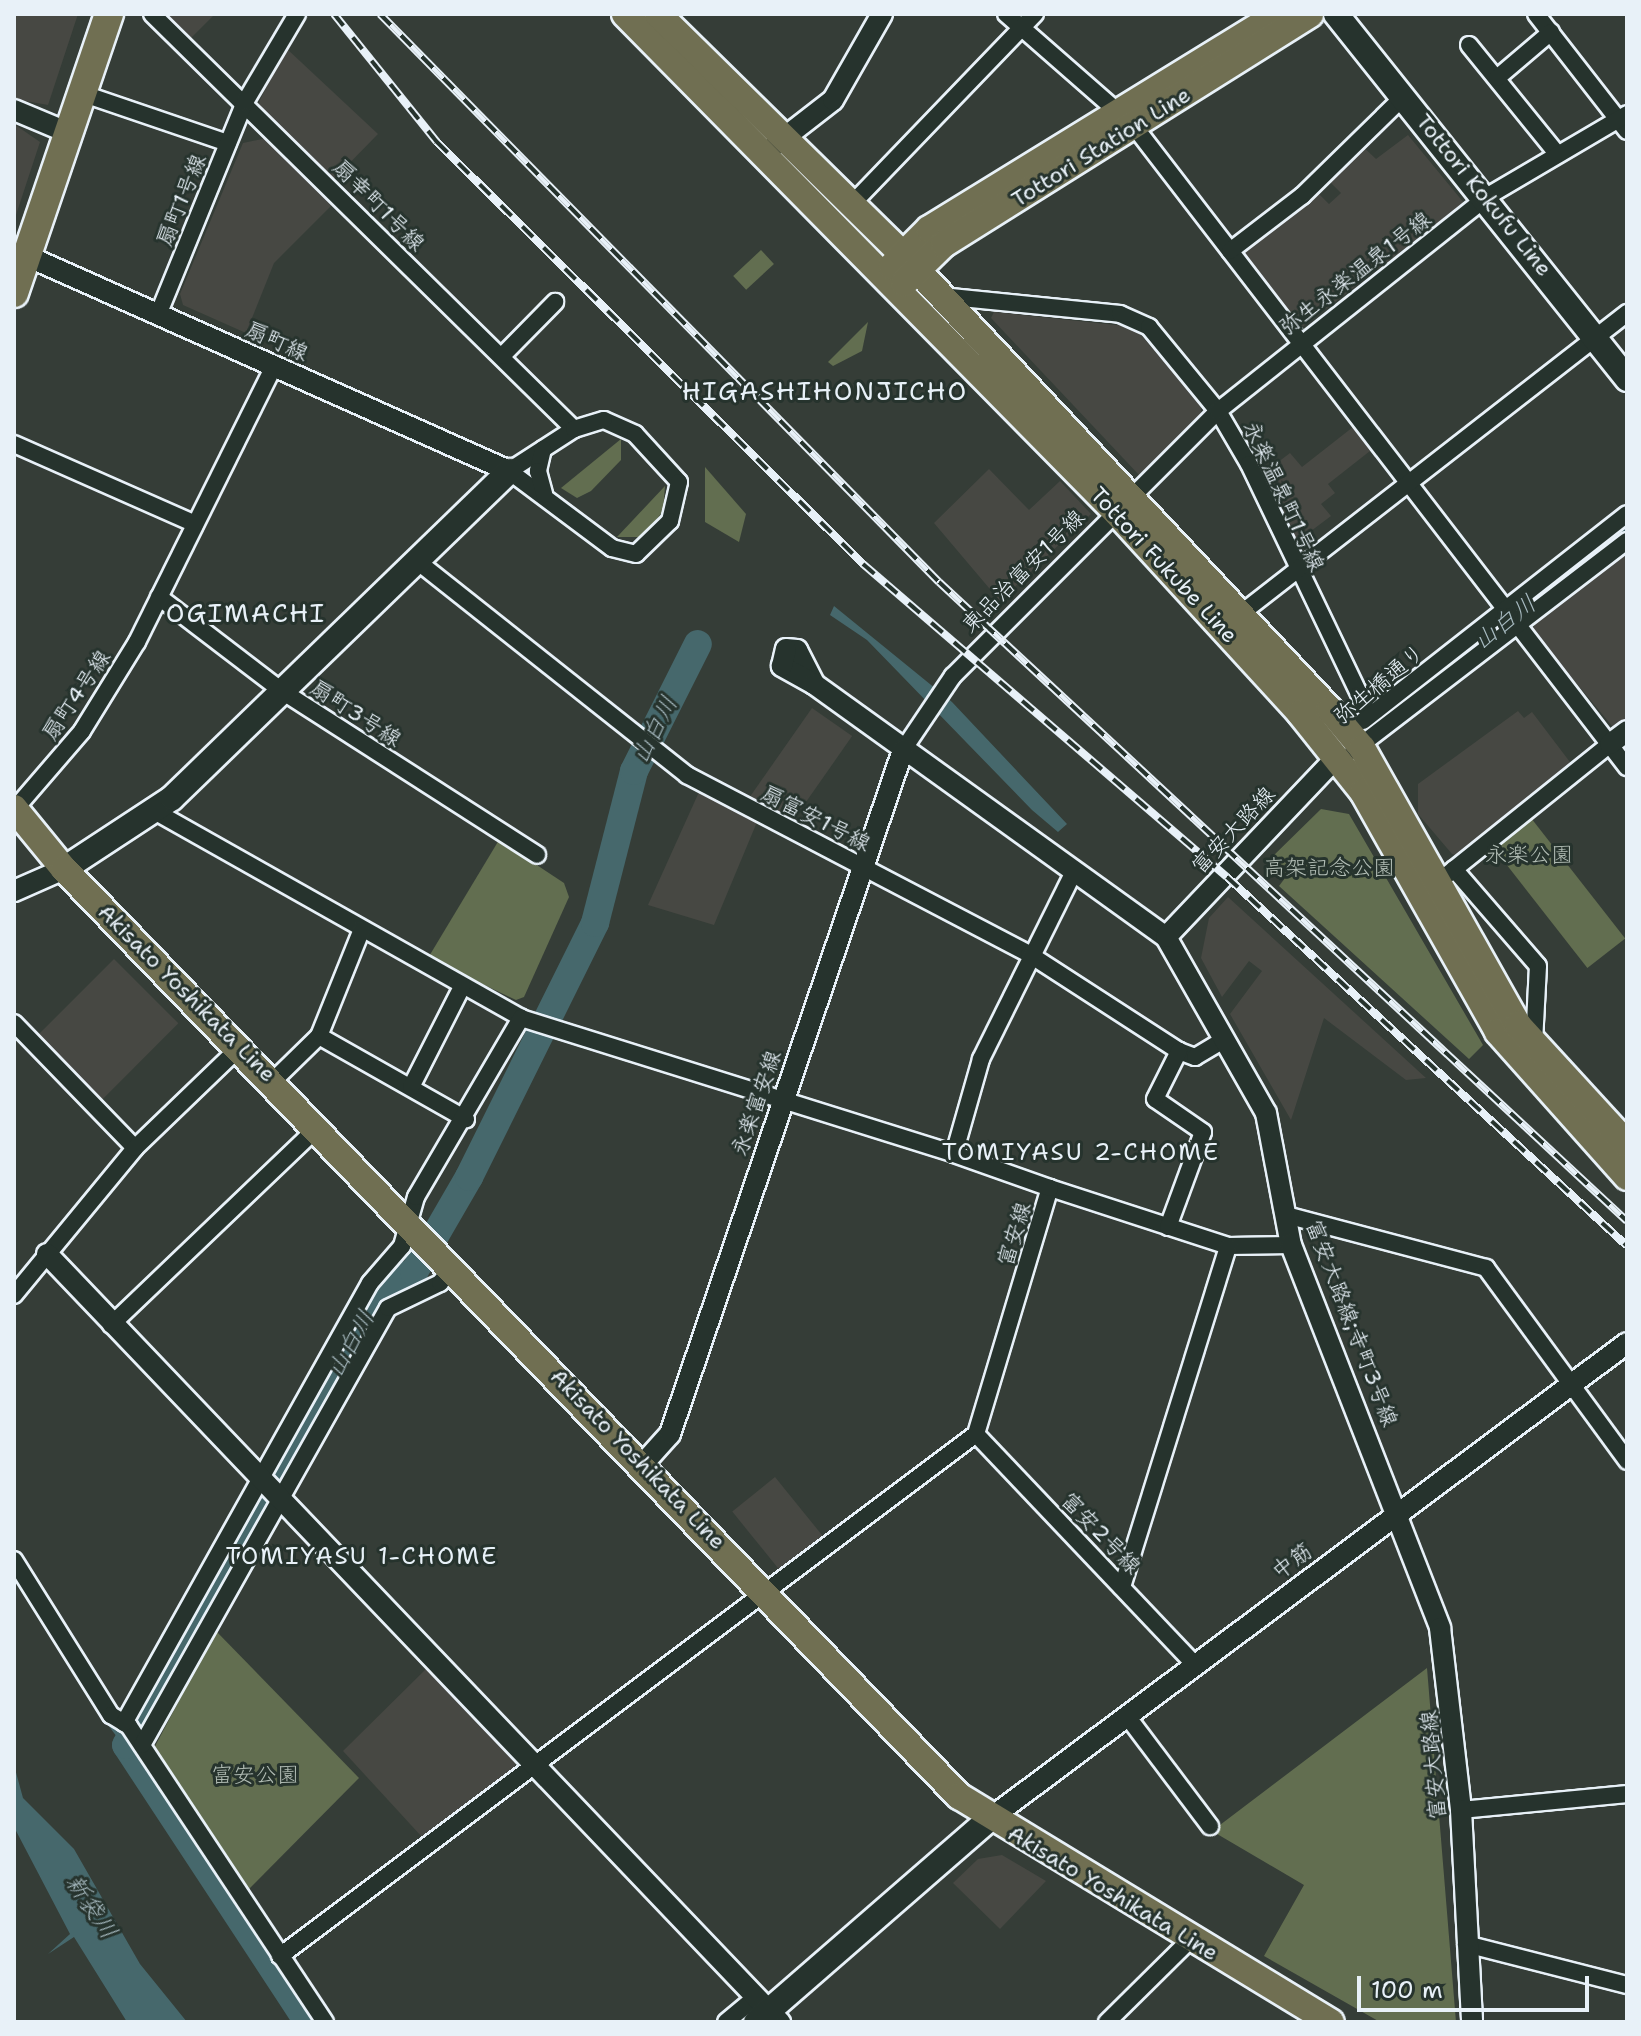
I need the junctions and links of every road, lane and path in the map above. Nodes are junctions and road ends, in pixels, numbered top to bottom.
1 (109, 14) edge
2 (152, 14) edge
3 (297, 14) edge
4 (625, 14) edge
5 (658, 14) edge
6 (882, 14) edge
7 (1006, 14) edge
8 (1278, 14) edge
9 (1310, 14) edge
10 (1336, 14) edge
11 (1536, 14) edge
12 (1030, 19) edge
13 (1551, 32) junction
14 (1469, 45) dead end
15 (1497, 78) junction
16 (81, 93) junction
17 (1404, 96) junction
18 (245, 102) junction
19 (14, 110) edge
20 (1127, 119) junction
21 (1624, 121) edge
22 (69, 133) junction
23 (228, 143) junction
24 (775, 145) junction
25 (1558, 155) junction
26 (1488, 196) junction
27 (852, 204) junction
28 (1230, 251) junction
29 (27, 256) junction
30 (901, 272) junction
31 (14, 293) edge
32 (941, 296) junction
33 (555, 302) dead end
34 (1627, 313) edge
35 (158, 315) junction
36 (1593, 334) junction
37 (1301, 343) junction
38 (502, 356) junction
39 (274, 366) junction
40 (1627, 379) edge
41 (1218, 411) junction
42 (574, 429) junction
43 (14, 444) edge
44 (543, 449) junction
45 (509, 471) junction
46 (1406, 478) junction
47 (487, 490) junction
48 (544, 494) junction
49 (1123, 502) junction
50 (1627, 514) edge
51 (195, 524) junction
52 (1627, 541) edge
53 (417, 561) junction
54 (1293, 568) junction
55 (159, 597) junction
56 (1506, 610) junction
57 (1243, 612) junction
58 (1517, 627) junction
59 (814, 684) dead end
60 (282, 691) junction
61 (1369, 715) junction
62 (1627, 731) edge
63 (1610, 744) junction
64 (1349, 746) junction
65 (903, 750) junction
66 (1627, 767) edge
67 (14, 808) edge
68 (156, 812) junction
69 (537, 855) dead end
70 (864, 867) junction
71 (64, 869) junction
72 (1074, 872) junction
73 (1446, 876) junction
74 (14, 891) edge
75 (362, 929) junction
76 (1166, 937) junction
77 (1029, 954) junction
78 (463, 985) junction
79 (521, 1018) junction
80 (14, 1023) edge
81 (319, 1036) junction
82 (1222, 1041) junction
83 (1534, 1045) junction
84 (240, 1047) junction
85 (1179, 1051) junction
86 (274, 1080) junction
87 (411, 1087) junction
88 (782, 1101) junction
89 (466, 1119) junction
90 (318, 1127) junction
91 (1627, 1144) edge
92 (135, 1148) junction
93 (954, 1154) junction
94 (1627, 1177) edge
95 (1050, 1188) junction
96 (1286, 1215) junction
97 (1168, 1227) junction
98 (415, 1229) junction
99 (1291, 1245) junction
100 (1228, 1246) junction
101 (47, 1254) junction
102 (447, 1261) junction
103 (14, 1295) edge
104 (111, 1325) junction
105 (1627, 1343) edge
106 (1573, 1385) junction
107 (976, 1434) junction
108 (1627, 1461) edge
109 (643, 1464) junction
110 (270, 1488) junction
111 (1400, 1511) junction
112 (14, 1560) edge
113 (1122, 1587) junction
114 (769, 1595) junction
115 (1194, 1664) junction
116 (1127, 1716) junction
117 (133, 1733) junction
118 (535, 1763) junction
119 (1627, 1794) edge
120 (1461, 1810) junction
121 (988, 1820) junction
122 (1210, 1826) dead end
123 (1190, 1940) junction
124 (1466, 1944) junction
125 (280, 1956) junction
126 (1627, 1985) edge
127 (766, 2013) edge
128 (325, 2022) edge
129 (726, 2022) edge
130 (1107, 2022) edge
131 (1331, 2022) edge
132 (1472, 2022) edge

1 - 16 highway
2 - 18 street, 扇幸町1号線
3 - 18 street, 扇町1号線
4 - 24 main road, Tottori Fukube Line
5 - 24 main road, Tottori Fukube Line
6 - 24 street
7 - 12 street
8 - 20 main road, Tottori Station Line
9 - 20 main road, Tottori Station Line
10 - 17 main road, Tottori Kokufu Line
11 - 13 street
12 - 20 street
12 - 27 street
13 - 15 street
13 - 21 street
14 - 15 street
15 - 25 street
16 - 22 highway
16 - 23 street
17 - 26 main road, Tottori Kokufu Line
17 - 28 street
18 - 23 street, 扇町1号線
18 - 38 street, 扇幸町1号線
19 - 22 street
20 - 28 street
20 - 30 main road, Tottori Station Line
21 - 25 street, 弥生永楽温泉1号線
22 - 29 highway
23 - 35 street, 扇町1号線
24 - 27 main road, Tottori Fukube Line
24 - 30 main road, Tottori Fukube Line
25 - 26 street, 弥生永楽温泉1号線
26 - 36 main road, Tottori Kokufu Line
26 - 37 street, 弥生永楽温泉1号線
27 - 30 main road, Tottori Fukube Line
28 - 37 street
29 - 31 highway
29 - 35 street, 扇町線
30 - 32 main road, Tottori Fukube Line
30 - 49 main road, Tottori Fukube Line
32 - 41 street, 永楽温泉町1号線
32 - 49 main road, Tottori Fukube Line
33 - 38 street
34 - 36 street
35 - 39 street, 扇町線
36 - 40 main road, Tottori Kokufu Line
36 - 46 street
37 - 41 street, 弥生永楽温泉1号線
37 - 46 street
38 - 42 street, 扇幸町1号線
39 - 45 street, 扇町線
39 - 51 street
41 - 49 street, 弥生永楽温泉1号線
41 - 54 street, 永楽温泉町1号線
42 - 44 street, 扇町線
42 - 48 street, 扇町線
43 - 51 street
44 - 45 street, 扇町線
44 - 48 street
45 - 47 main road
45 - 48 street, 扇町線
46 - 54 street
46 - 56 street
47 - 48 street
47 - 53 main road
49 - 57 main road, Tottori Fukube Line
49 - 64 main road, Tottori Fukube Line
49 - 65 street, 東品治富安1号線
50 - 56 street, 弥生橋通り
51 - 55 street, 扇町4号線
52 - 58 street, 弥生橋通り
53 - 60 main road
53 - 70 street, 扇富安1号線
54 - 57 street
54 - 61 street, 永楽温泉町1号線
55 - 60 street, 扇町3号線
55 - 67 street, 扇町4号線
56 - 58 street
56 - 61 street, 弥生橋通り
57 - 64 main road, Tottori Fukube Line
58 - 63 street
58 - 64 street, 弥生橋通り
59 - 65 street
60 - 68 main road
60 - 69 street, 扇町3号線
61 - 64 street, 弥生橋通り
62 - 63 street
63 - 66 street
63 - 73 street
64 - 73 main road, Tottori Fukube Line
64 - 76 street, 富安大路線
64 - 94 main road, Tottori Fukube Line
65 - 70 street, 永楽富安線
65 - 72 street
67 - 71 main road, Akisato Yoshikata Line
68 - 71 main road
68 - 75 street, 富安線
70 - 77 street, 扇富安1号線
70 - 88 street, 永楽富安線
71 - 74 street
71 - 84 main road, Akisato Yoshikata Line
72 - 76 street
72 - 77 street
73 - 83 main road, Tottori Fukube Line
73 - 83 street
75 - 78 street, 富安線
75 - 81 street
76 - 82 street, 富安大路線;寺町3号線
77 - 85 street, 扇富安1号線
77 - 93 street
78 - 79 street, 富安線
78 - 87 street
79 - 88 street, 富安線
79 - 89 street
80 - 92 street
81 - 86 street
81 - 87 street
82 - 85 street
82 - 96 street, 富安大路線;寺町3号線
83 - 91 main road, Tottori Fukube Line
84 - 86 main road, Akisato Yoshikata Line
84 - 92 street
85 - 97 street
86 - 90 main road, Akisato Yoshikata Line
87 - 89 street
88 - 93 street, 富安線
88 - 109 street, 永楽富安線
89 - 98 street
90 - 98 main road, Akisato Yoshikata Line
90 - 104 street
92 - 101 street
93 - 95 street, 富安線
95 - 97 street
95 - 107 street, 富安線
96 - 99 street, 富安大路線;寺町3号線
96 - 106 street
97 - 100 street
98 - 102 main road, Akisato Yoshikata Line
98 - 110 street
99 - 100 street
99 - 111 street, 富安大路線;寺町3号線
100 - 113 street
101 - 103 street
101 - 104 street
102 - 109 main road, Akisato Yoshikata Line
102 - 110 street
104 - 110 street
105 - 106 street, 中筋
106 - 108 street
106 - 111 street, 中筋
107 - 113 street, 富安2号線
107 - 114 street
109 - 114 main road, Akisato Yoshikata Line
110 - 117 street
110 - 117 street
110 - 118 street
111 - 115 street, 中筋
111 - 120 street, 富安大路線
112 - 117 street
113 - 115 street, 富安2号線
114 - 118 street
114 - 121 main road, Akisato Yoshikata Line
115 - 116 street, 中筋
116 - 121 street, 中筋
116 - 122 street
117 - 125 street
118 - 125 street
118 - 127 street
119 - 120 street
120 - 124 street, 富安大路線
121 - 123 main road, Akisato Yoshikata Line
121 - 127 main road
123 - 130 street
123 - 131 main road, Akisato Yoshikata Line
124 - 126 street
124 - 132 street, 富安大路線
125 - 128 street
127 - 129 street

